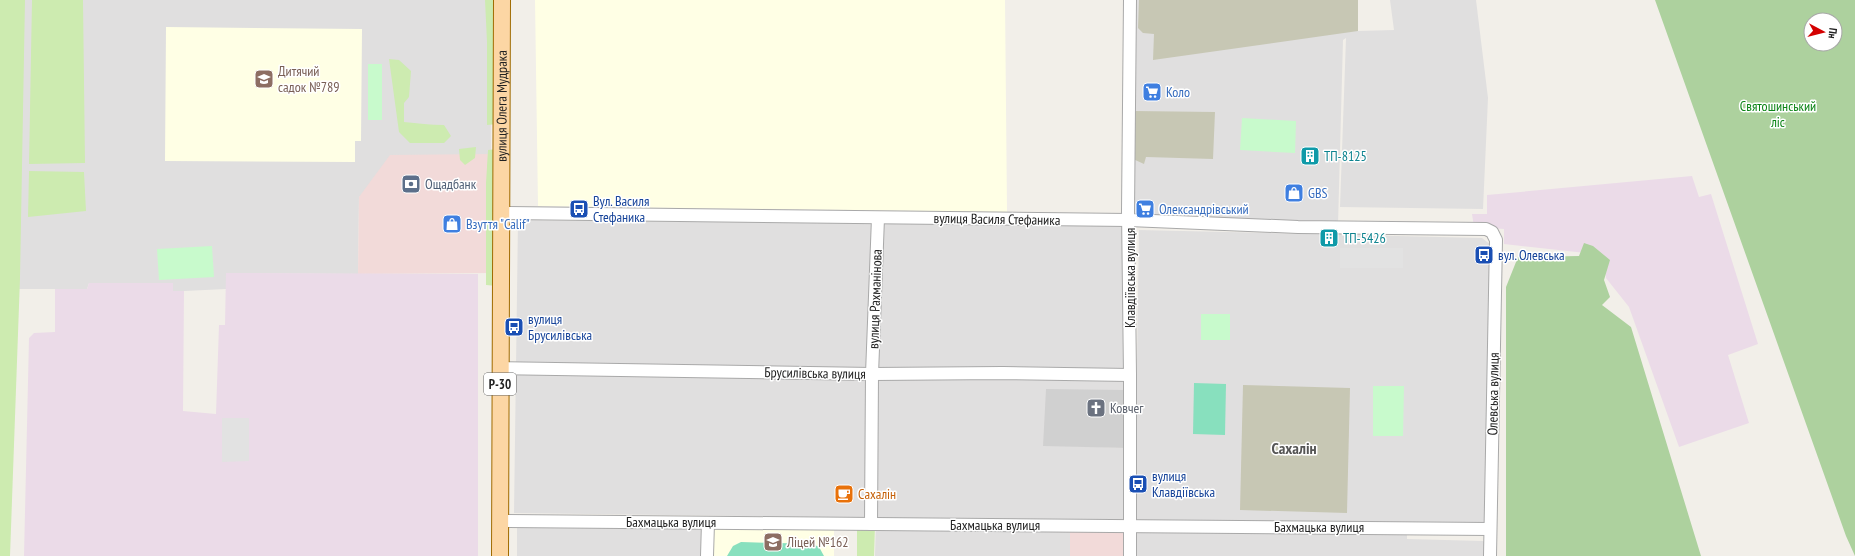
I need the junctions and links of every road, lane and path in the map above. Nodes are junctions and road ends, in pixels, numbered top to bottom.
1 (502, 0) edge
2 (1130, 0) edge
3 (502, 213) junction
4 (878, 218) junction
5 (1129, 220) junction
6 (1492, 232) joint
7 (500, 368) junction
8 (872, 374) junction
9 (1130, 375) junction
10 (500, 521) junction
11 (708, 523) junction
12 (871, 524) junction
13 (1130, 526) junction
14 (1490, 529) junction
15 (500, 556) edge
16 (707, 556) edge
17 (1130, 556) edge
18 (1490, 556) edge

1 - 3 main road, вулиця Олега Мудрака / Р-30
2 - 5 street, Клавдіївська вулиця
3 - 4 street, вулиця Василя Стефаника
3 - 7 main road, Р-30
4 - 5 street, вулиця Василя Стефаника
4 - 8 street, вулиця Рахманінова
5 - 6 street, вулиця Василя Стефаника
5 - 9 street, Клавдіївська вулиця
6 - 14 street, Олевська вулиця
7 - 8 street, Брусилівська вулиця
7 - 10 main road, Р-30
8 - 9 street, Брусилівська вулиця
8 - 12 street, вулиця Рахманінова
9 - 13 street, Клавдіївська вулиця
10 - 11 street, Бахмацька вулиця
10 - 15 main road, Р-30
11 - 12 street, Бахмацька вулиця
11 - 16 street
12 - 13 street, Бахмацька вулиця
13 - 14 street, Бахмацька вулиця
13 - 17 street, Клавдіївська вулиця
14 - 18 street, Олевська вулиця

